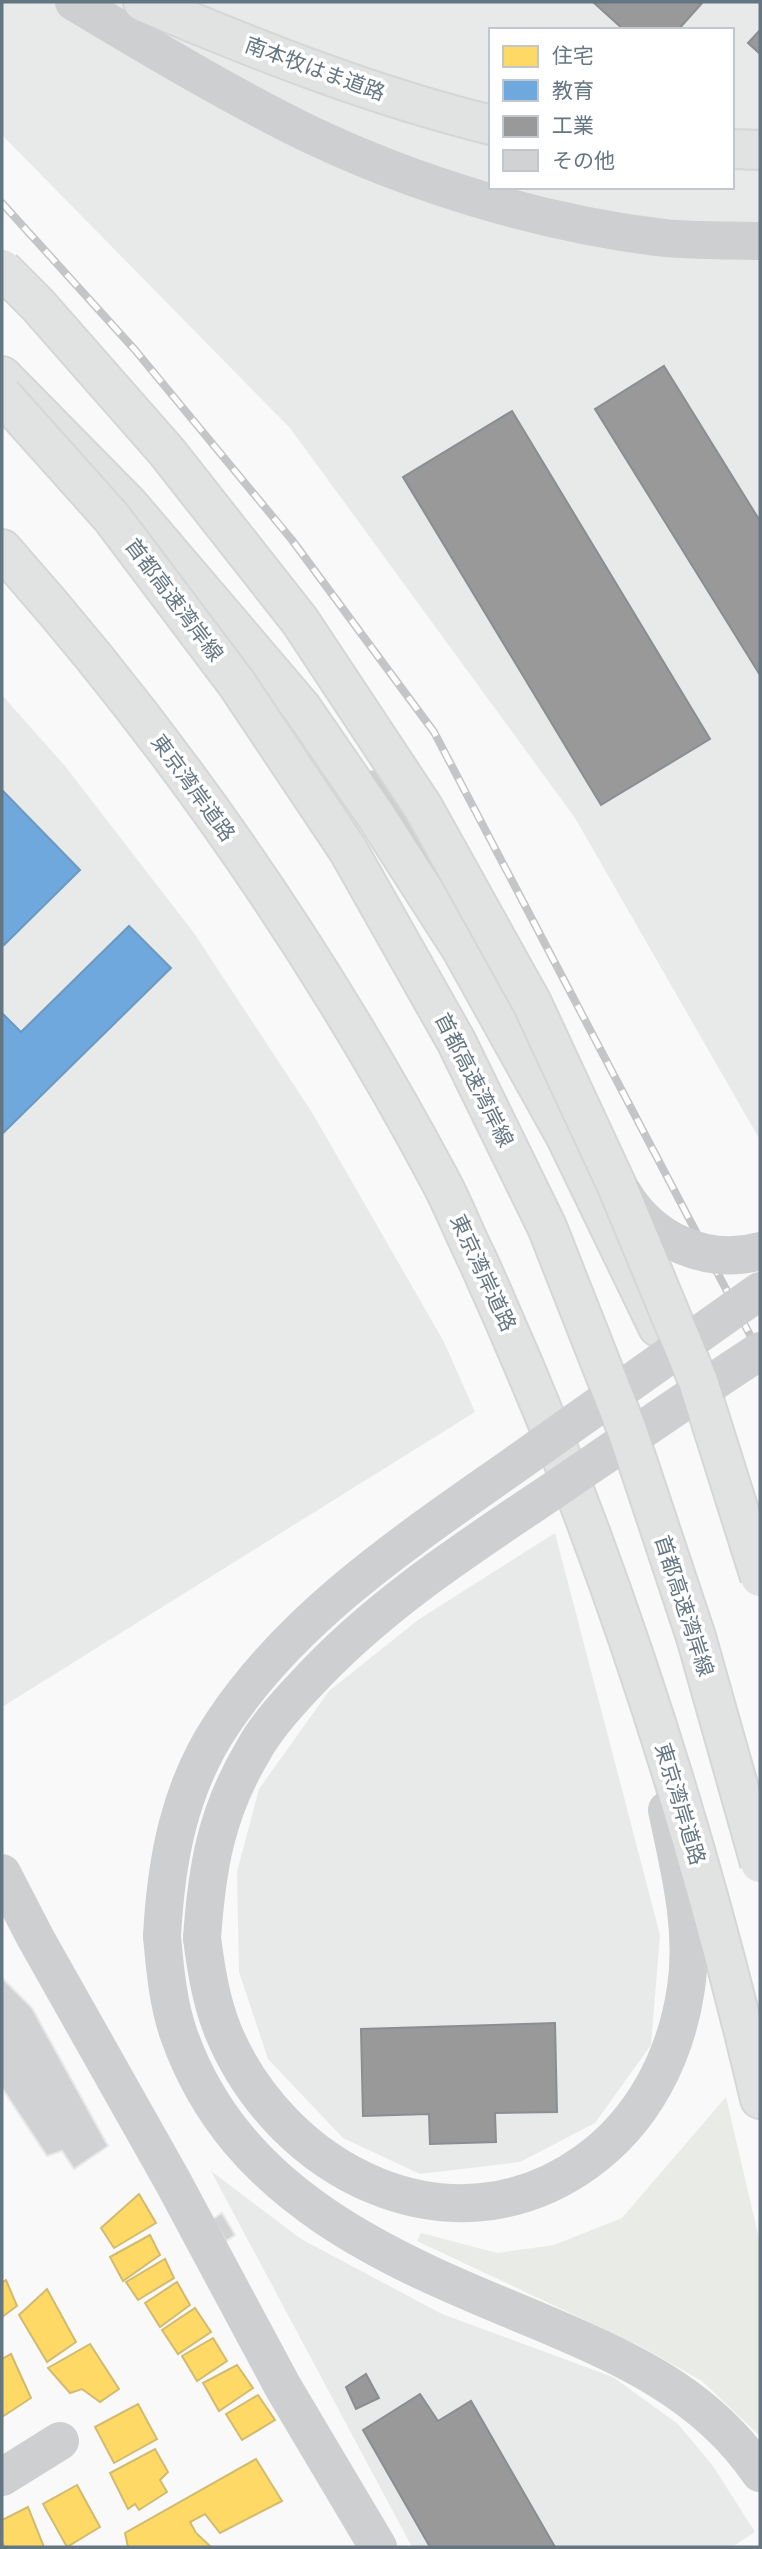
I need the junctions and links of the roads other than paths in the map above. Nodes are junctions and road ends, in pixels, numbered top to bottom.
1 (74, 2) edge
2 (143, 2) edge
3 (183, 2) edge
4 (489, 108) edge
5 (489, 125) edge
6 (734, 133) edge
7 (760, 133) edge
8 (734, 149) edge
9 (760, 150) edge
10 (760, 241) edge
11 (2, 269) edge
12 (2, 376) edge
13 (2, 395) edge
14 (2, 549) edge
15 (301, 707) junction
16 (760, 1251) edge
17 (760, 1291) edge
18 (760, 1351) edge
19 (760, 1569) edge
20 (760, 1577) edge
21 (635, 1661) junction
22 (760, 1863) edge
23 (2, 1873) edge
24 (760, 2099) edge
25 (60, 2441) dead end
26 (760, 2473) edge
27 (2, 2477) edge
28 (378, 2547) edge

1 - 10 street
2 - 5 highway, 南本牧はま道路
3 - 4 highway, 南本牧はま道路
6 - 7 highway
8 - 9 highway
11 - 20 highway, bridge
12 - 15 highway
13 - 22 highway, 首都高速湾岸線, bridge
14 - 21 highway, 東京湾岸道路
15 - 16 street, bridge
15 - 19 highway
17 - 26 street, bridge
18 - 21 street, bridge
21 - 24 highway, 東京湾岸道路
23 - 28 street
25 - 27 street

